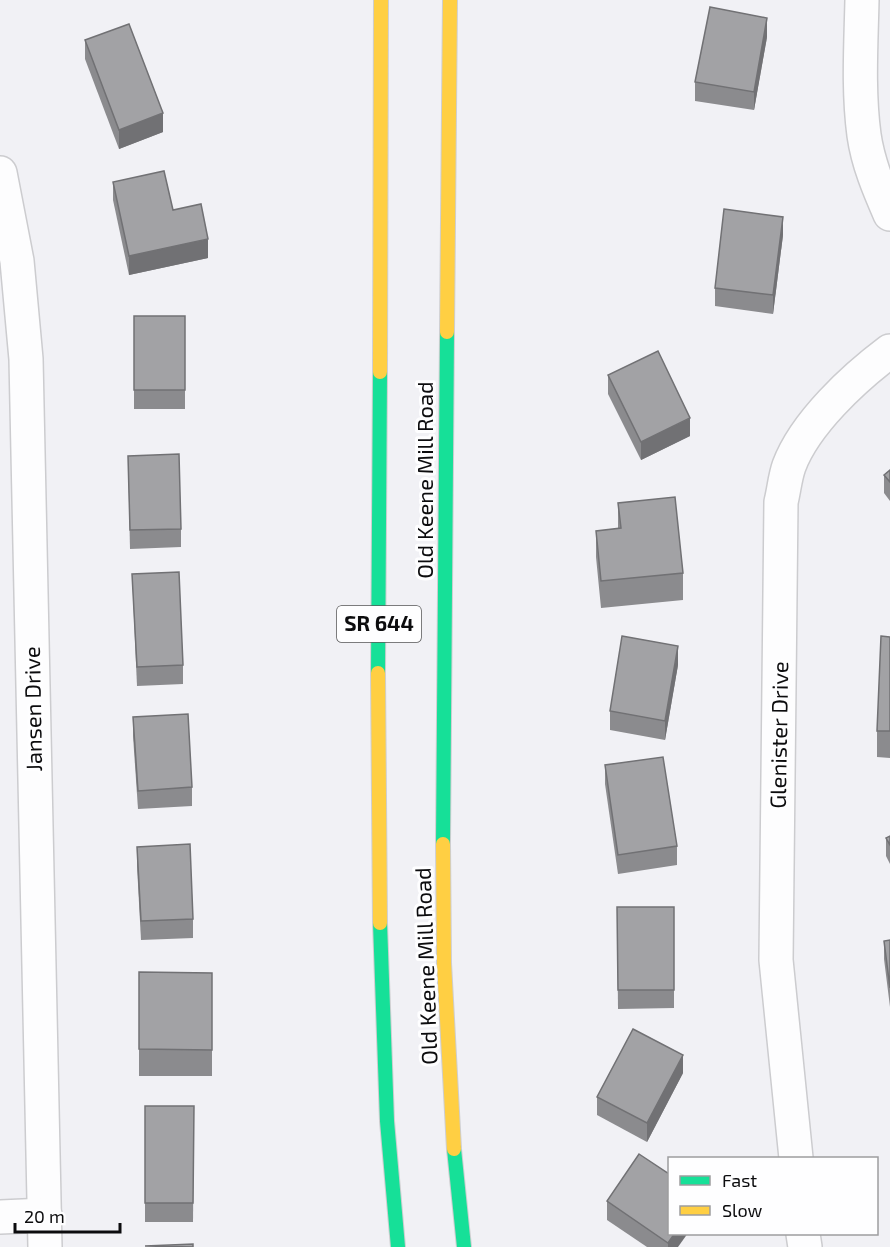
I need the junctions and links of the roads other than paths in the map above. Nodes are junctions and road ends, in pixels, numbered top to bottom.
1 (381, 0) edge
2 (450, 0) edge
3 (862, 0) edge
4 (0, 173) edge
5 (890, 214) edge
6 (890, 351) edge
7 (796, 1157) edge
8 (45, 1215) junction
9 (0, 1217) edge
10 (45, 1247) edge
11 (398, 1247) edge
12 (464, 1247) edge

1 - 11 main road, Old Keene Mill Road / SR 644
2 - 12 main road, Old Keene Mill Road / SR 644
3 - 5 street
4 - 8 street, Jansen Drive
6 - 7 street, Glenister Drive
8 - 9 street
8 - 10 street, Jansen Drive

